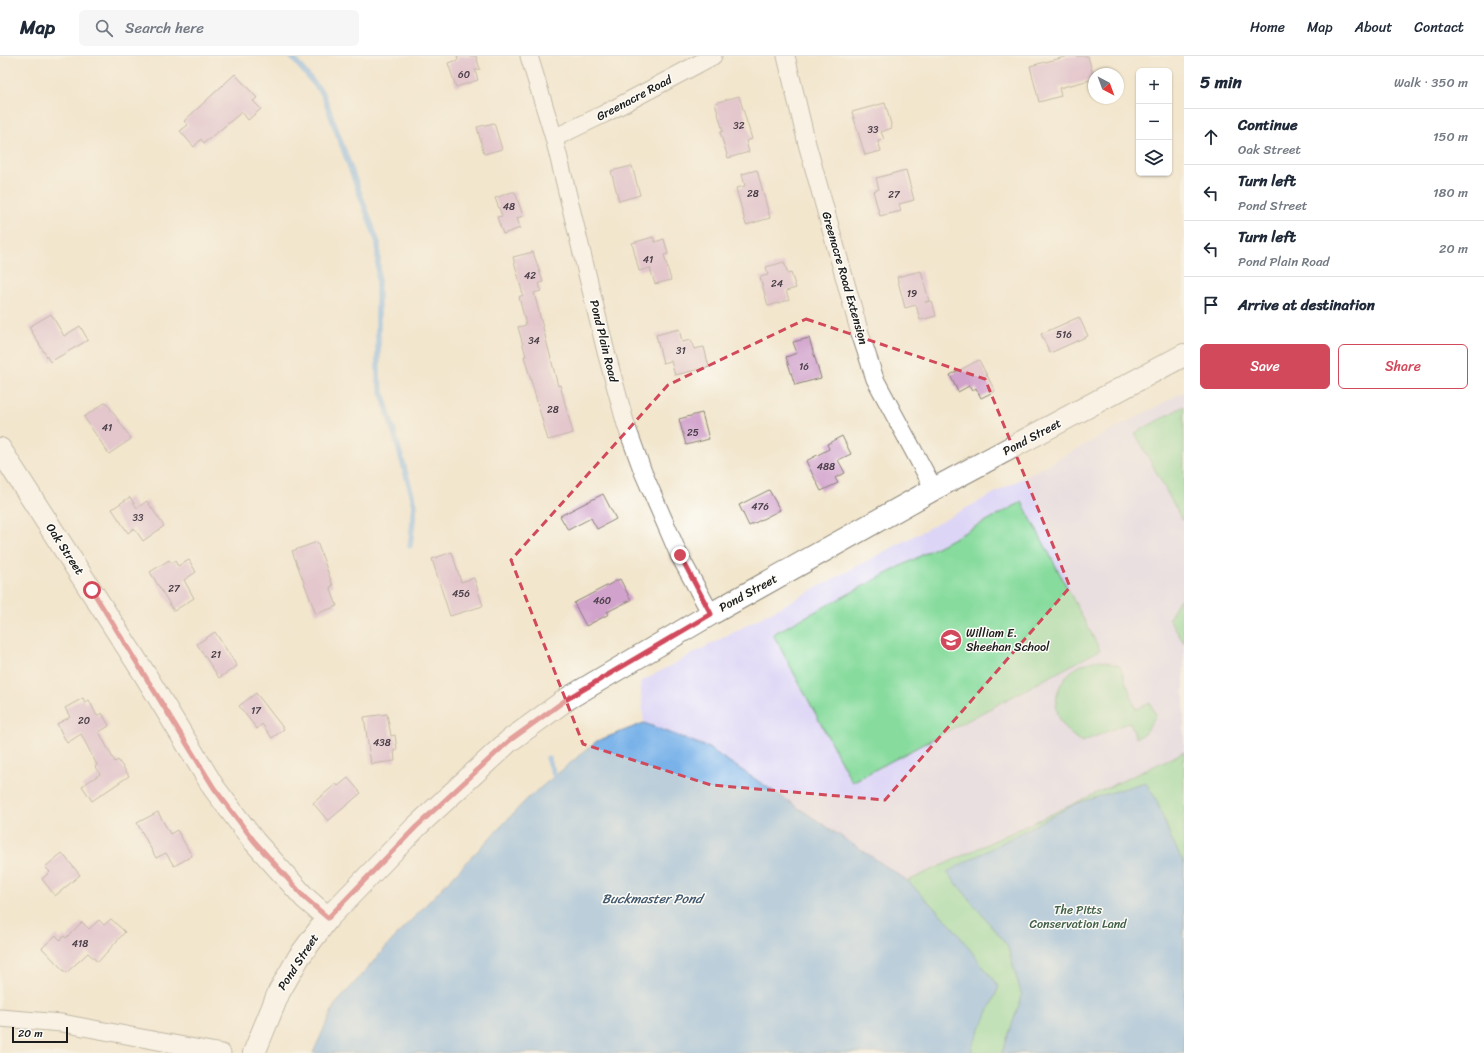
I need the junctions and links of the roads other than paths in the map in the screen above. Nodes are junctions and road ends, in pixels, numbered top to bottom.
1 (529, 56) edge
2 (713, 56) edge
3 (786, 56) edge
4 (554, 138) junction
5 (1184, 355) edge
6 (0, 449) edge
7 (934, 490) junction
8 (711, 614) junction
9 (328, 918) junction
10 (0, 1018) edge
11 (222, 1053) edge
12 (254, 1053) edge

1 - 4 street, Pond Plain Road
2 - 4 street, Greenacre Road
3 - 7 street, Greenacre Road Extension
4 - 8 street, Pond Plain Road
5 - 7 street, Pond Street
6 - 9 street, Oak Street
7 - 8 street, Pond Street
8 - 9 street, Pond Street
9 - 12 street, Pond Street
10 - 11 street

